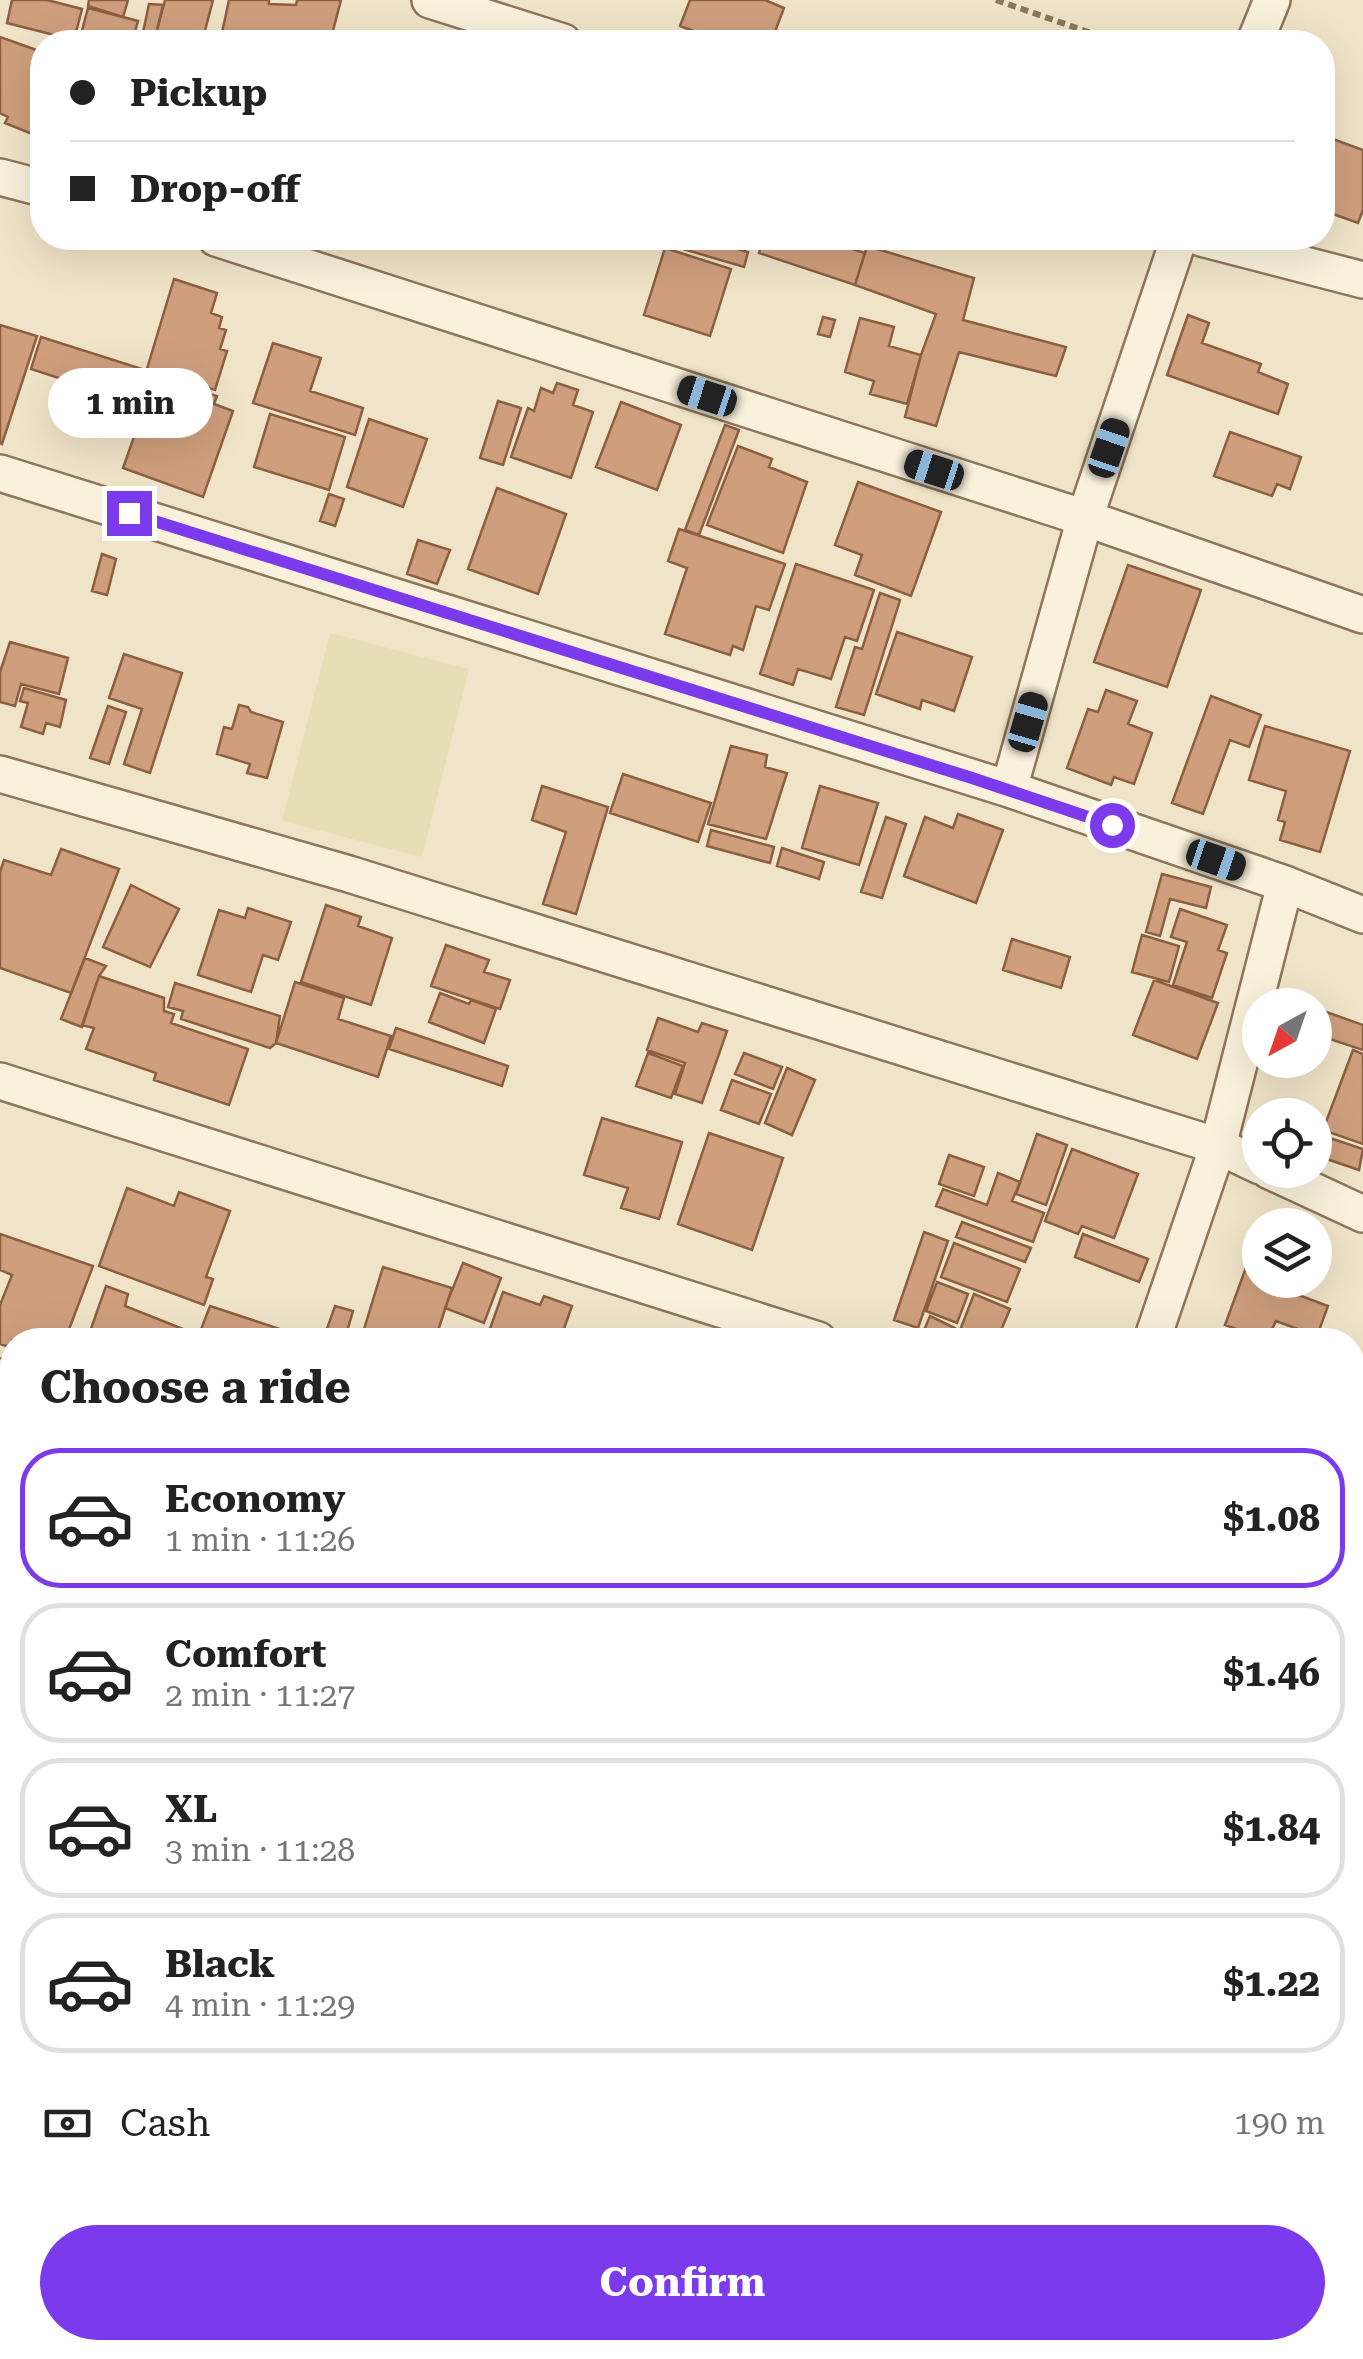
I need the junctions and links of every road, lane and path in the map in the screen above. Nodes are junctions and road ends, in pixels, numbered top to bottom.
1 (430, 0) edge
2 (996, 0) edge
3 (1272, 0) edge
4 (525, 30) edge
5 (1083, 30) edge
6 (1261, 30) edge
7 (0, 176) edge
8 (30, 185) edge
9 (253, 250) edge
10 (1176, 250) edge
11 (1247, 250) edge
12 (1363, 280) edge
13 (0, 473) edge
14 (1086, 518) junction
15 (1363, 615) edge
16 (0, 774) edge
17 (1008, 790) junction
18 (1285, 884) junction
19 (1363, 915) edge
20 (0, 1080) edge
21 (1218, 1146) junction
22 (1242, 1157) edge
23 (1307, 1188) edge
24 (1363, 1214) edge
25 (780, 1328) edge
26 (1156, 1328) edge

1 - 4 street
2 - 5 path
3 - 6 street
7 - 8 street
9 - 14 street
10 - 14 street
11 - 12 street
13 - 17 street
14 - 15 street
14 - 17 street
16 - 21 street
17 - 18 street
18 - 19 street
18 - 21 street
20 - 25 street
21 - 22 street
21 - 26 street
23 - 24 street

